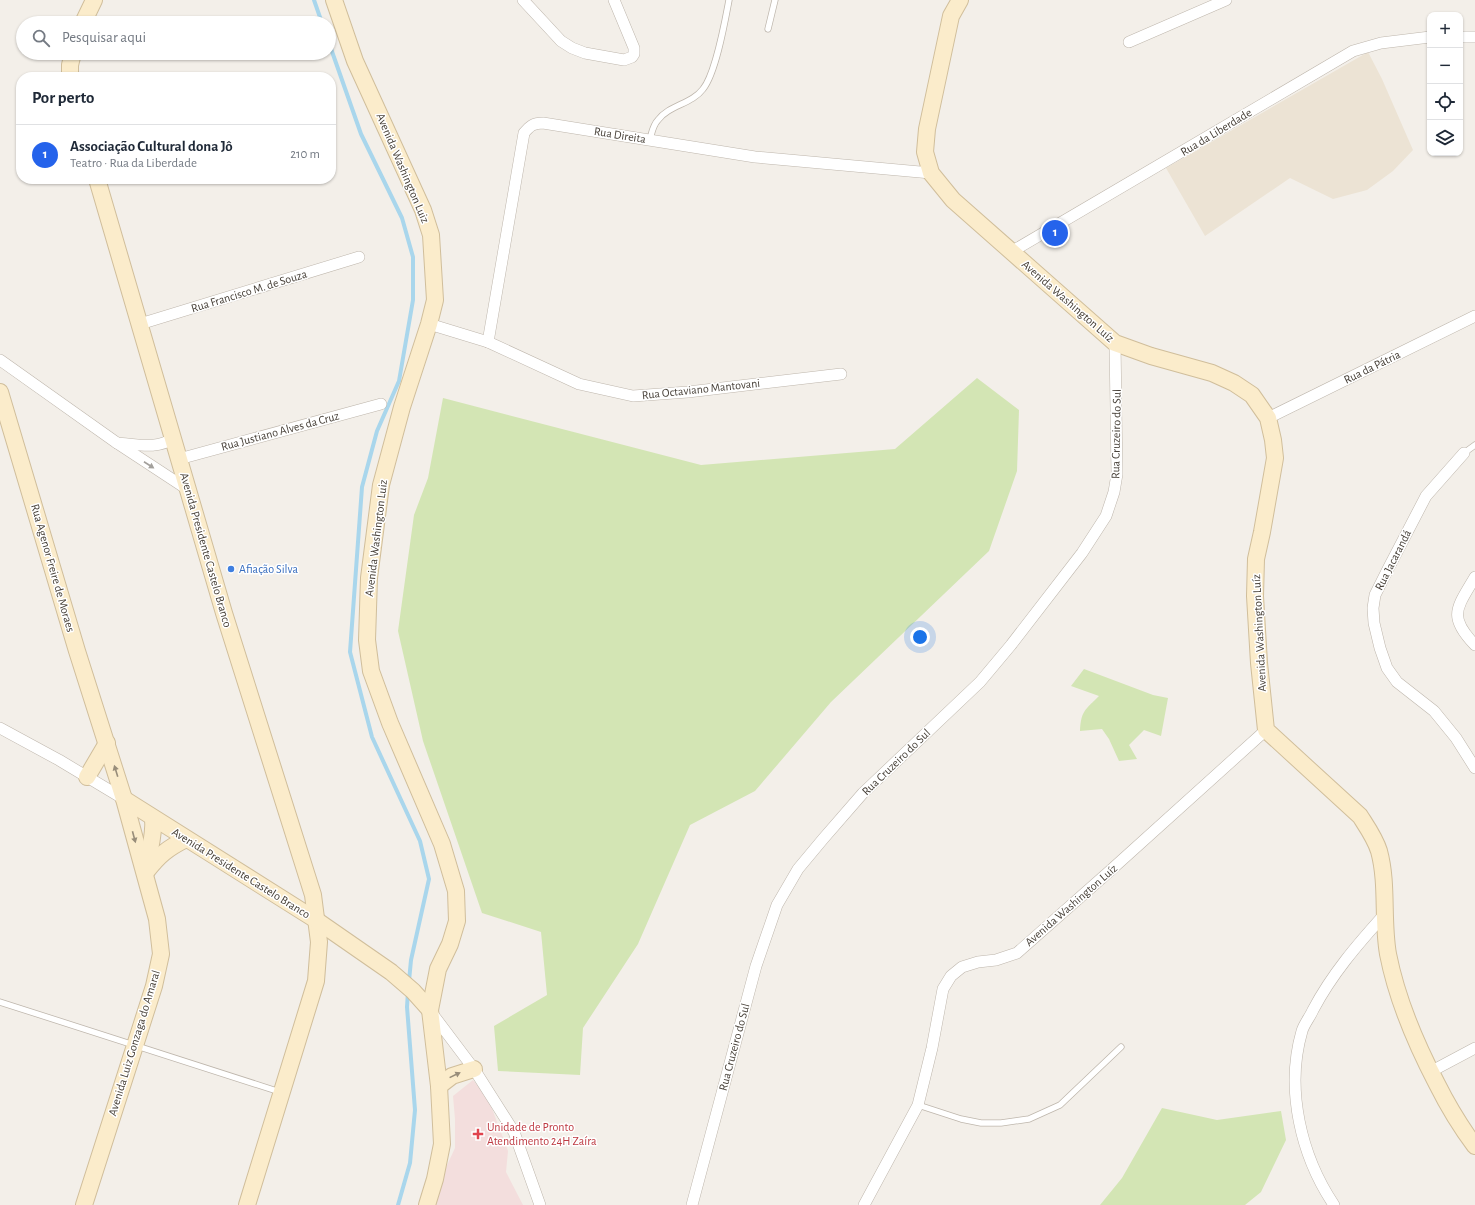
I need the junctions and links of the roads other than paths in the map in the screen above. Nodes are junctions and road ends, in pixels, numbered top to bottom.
1 (94, 0) edge
2 (334, 0) edge
3 (523, 0) edge
4 (614, 0) edge
5 (729, 0) edge
6 (776, 0) edge
7 (960, 0) edge
8 (1226, 0) edge
9 (86, 16) edge
10 (768, 29) dead end
11 (1463, 37) edge
12 (1475, 37) edge
13 (1427, 38) edge
14 (1130, 42) dead end
15 (71, 60) edge
16 (70, 72) edge
17 (650, 140) junction
18 (931, 173) junction
19 (98, 184) edge
20 (1011, 252) junction
21 (358, 257) dead end
22 (1475, 316) edge
23 (140, 324) junction
24 (429, 324) junction
25 (488, 342) junction
26 (1115, 343) junction
27 (0, 360) edge
28 (840, 374) dead end
29 (0, 392) edge
30 (381, 404) dead end
31 (1268, 418) junction
32 (173, 438) junction
33 (117, 443) junction
34 (1475, 446) edge
35 (1464, 453) joint
36 (179, 458) junction
37 (187, 489) junction
38 (1475, 577) edge
39 (1475, 645) edge
40 (0, 728) edge
41 (1266, 730) junction
42 (107, 743) junction
43 (1475, 768) edge
44 (87, 777) junction
45 (124, 799) junction
46 (153, 818) junction
47 (186, 839) junction
48 (146, 876) junction
49 (1384, 915) junction
50 (316, 920) junction
51 (0, 1002) edge
52 (430, 1010) junction
53 (134, 1046) junction
54 (1121, 1047) dead end
55 (1475, 1048) edge
56 (474, 1069) junction
57 (1430, 1072) junction
58 (439, 1086) junction
59 (281, 1092) junction
60 (918, 1105) junction
61 (1475, 1146) edge
62 (1332, 1204) edge
63 (84, 1205) edge
64 (247, 1205) edge
65 (427, 1205) edge
66 (540, 1205) edge
67 (692, 1205) edge
68 (864, 1205) edge

1 - 9 main road
2 - 24 main road, Avenida Washington Luiz
3 - 4 street
5 - 17 lane
6 - 10 lane
7 - 18 main road, Avenida Washington Luíz
8 - 14 street
11 - 12 street
13 - 20 street, Rua da Liberdade
15 - 16 main road
17 - 18 street, Rua Direita
17 - 25 street, Rua Direita
18 - 20 main road, Avenida Washington Luíz
19 - 23 main road, Avenida Presidente Castelo Branco
20 - 26 main road, Avenida Washington Luíz
21 - 23 street, Rua Francisco M. de Souza
22 - 31 street, Rua da Pátria
23 - 32 main road, Avenida Presidente Castelo Branco
24 - 25 street, Rua Octaviano Mantovani
24 - 52 main road, Avenida Washington Luiz
25 - 28 street, Rua Octaviano Mantovani
26 - 31 main road, Avenida Washington Luíz
26 - 67 street, Rua Cruzeiro do Sul
27 - 33 street
29 - 42 main road, Rua Agenor Freire de Moraes
30 - 36 street, Rua Justiano Alves da Cruz
31 - 41 main road, Avenida Washington Luíz
32 - 33 street
32 - 36 main road, Avenida Presidente Castelo Branco
33 -> 37 street
34 - 35 lane
35 - 43 street, Rua Jacarandá
36 - 37 main road, Avenida Presidente Castelo Branco
37 - 50 main road, Avenida Presidente Castelo Branco
38 - 39 street
40 - 44 street, Avenida Presidente Castelo Branco
41 - 49 main road
41 - 60 street, Avenida Washington Luíz
42 - 44 main road
45 -> 42 main road, Rua Agenor Freire de Moraes
44 - 45 street, Avenida Presidente Castelo Branco
45 - 46 main road, Avenida Presidente Castelo Branco
45 -> 48 main road, Avenida Luiz Gonzaga do Amaral
46 - 47 main road, Avenida Presidente Castelo Branco
46 - 48 main road, Avenida Luiz Gonzaga do Amaral
47 - 48 main road
47 - 50 main road, Avenida Presidente Castelo Branco
48 - 53 main road, Avenida Luiz Gonzaga do Amaral
49 - 57 main road
49 - 62 street
50 - 52 main road
50 - 59 main road, Avenida Presidente Castelo Branco
51 - 53 lane
52 - 56 street
52 - 58 main road, Avenida Washington Luiz
53 - 59 lane
53 - 63 main road, Avenida Luiz Gonzaga do Amaral
54 - 60 lane
55 - 57 street
58 -> 56 main road
56 - 66 street
57 - 61 main road
58 - 65 main road, Avenida Washington Luiz
59 - 64 main road, Avenida Presidente Castelo Branco
60 - 68 street, Avenida Washington Luíz

